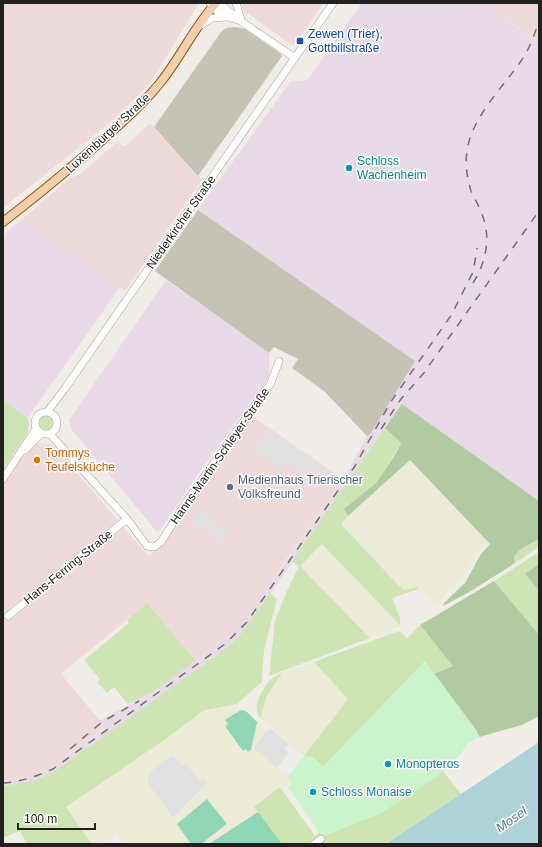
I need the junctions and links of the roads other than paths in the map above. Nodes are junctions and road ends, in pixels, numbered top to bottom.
1 (236, 3) edge
2 (333, 3) edge
3 (213, 4) edge
4 (228, 16) junction
5 (242, 22) junction
6 (196, 28) junction
7 (295, 58) junction
8 (3, 222) edge
9 (280, 361) dead end
10 (66, 387) junction
11 (47, 412) junction
12 (54, 416) junction
13 (38, 431) junction
14 (53, 431) junction
15 (3, 479) edge
16 (127, 519) junction
17 (8, 616) dead end
18 (321, 839) dead end
19 (314, 844) edge

1 - 5 street
2 - 7 street, Niederkircher Straße
3 - 4 street
3 - 5 street
3 - 6 main road, Luxemburger Straße
4 - 5 street
4 - 6 street
5 - 7 street
6 - 8 main road, Luxemburger Straße
7 - 10 street, Niederkircher Straße
9 - 16 street, Hanns-Martin-Schleyer-Straße
10 - 11 street, Niederkircher Straße
10 - 12 street, Niederkircher Straße
11 - 12 street
11 - 13 street
12 - 14 street
13 - 14 street
13 - 15 street
14 - 16 street
16 - 17 street, Hans-Ferring-Straße
18 - 19 street

